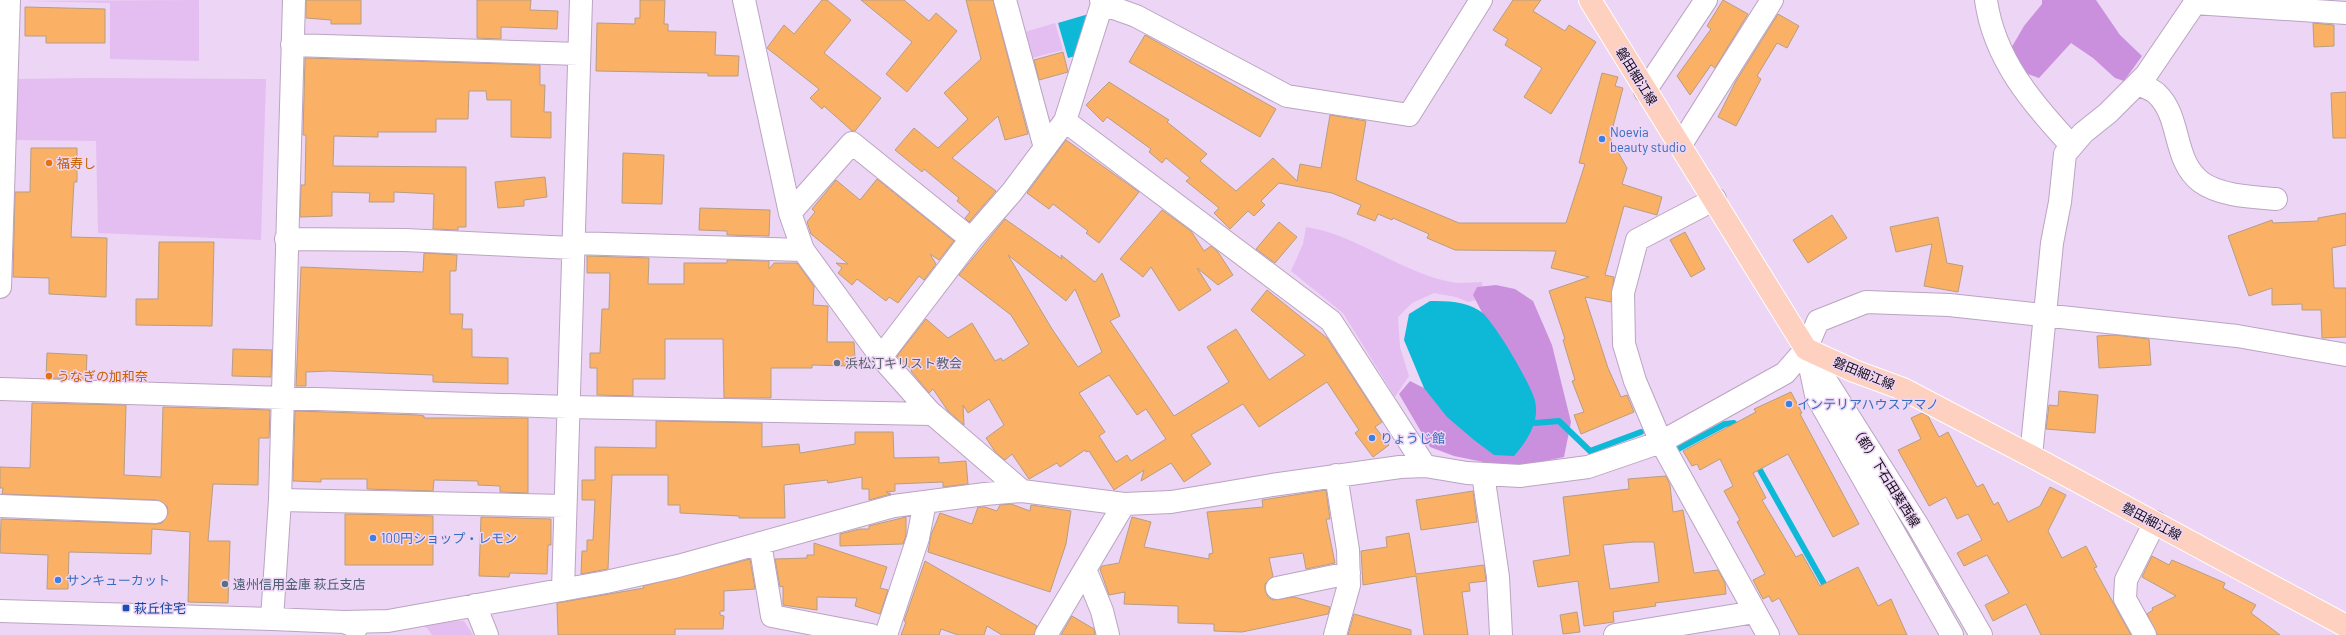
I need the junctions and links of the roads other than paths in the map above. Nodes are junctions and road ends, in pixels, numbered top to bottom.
1 (294, 0) edge
2 (581, 0) edge
3 (744, 0) edge
4 (1005, 0) edge
5 (1480, 0) edge
6 (1590, 0) edge
7 (1706, 0) edge
8 (1772, 0) edge
9 (1986, 0) edge
10 (2196, 1) edge
11 (1102, 2) edge
12 (6, 9) edge
13 (2346, 13) edge
14 (292, 45) junction
15 (579, 54) junction
16 (2138, 84) junction
17 (1645, 91) junction
18 (1065, 121) junction
19 (2071, 145) junction
20 (1680, 146) junction
21 (1045, 148) junction
22 (1715, 199) junction
23 (2276, 199) dead end
24 (790, 213) junction
25 (286, 239) junction
26 (971, 239) junction
27 (573, 246) junction
28 (803, 250) junction
29 (0, 288) edge
30 (2046, 316) junction
31 (1806, 349) junction
32 (2346, 355) edge
33 (881, 357) junction
34 (0, 389) edge
35 (283, 398) junction
36 (568, 407) junction
37 (932, 414) junction
38 (1661, 442) junction
39 (2031, 456) junction
40 (1425, 466) junction
41 (1483, 474) junction
42 (1336, 475) junction
43 (1022, 491) junction
44 (280, 500) junction
45 (925, 502) junction
46 (1124, 504) junction
47 (0, 506) edge
48 (565, 506) junction
49 (156, 512) dead end
50 (2156, 522) junction
51 (760, 543) junction
52 (1085, 569) junction
53 (1349, 573) junction
54 (1277, 588) dead end
55 (563, 590) junction
56 (475, 605) junction
57 (0, 611) edge
58 (1755, 612) junction
59 (272, 619) junction
60 (196, 626) edge
61 (2346, 626) edge
62 (295, 628) edge
63 (384, 630) edge
64 (2346, 630) edge
65 (487, 635) edge
66 (871, 635) edge
67 (886, 635) edge
68 (1046, 635) edge
69 (1108, 635) edge
70 (1334, 635) edge
71 (1501, 635) edge
72 (1615, 635) edge
73 (1768, 635) edge
74 (1952, 635) edge
75 (1981, 635) edge
76 (2145, 635) edge
77 (2339, 635) edge

1 - 14 street
2 - 15 street
3 - 24 street
4 - 21 street
5 - 11 street
6 - 17 main road, 磐田細江線
7 - 17 street
8 - 20 street
9 - 19 street
10 - 13 street
10 - 16 street
11 - 18 street
12 - 29 street
14 - 15 street
14 - 25 street
15 - 27 street
16 - 19 street
16 - 23 street
17 - 20 main road, 磐田細江線
18 - 21 street
18 - 40 street
19 - 30 street
20 - 22 main road, 磐田細江線
21 - 26 street
22 - 31 main road, 磐田細江線
22 - 38 street
24 - 26 street
24 - 28 street
25 - 27 street
25 - 35 street
26 - 33 street
27 - 28 street
27 - 36 street
28 - 33 street
30 - 31 street
30 - 32 street
30 - 39 street
31 - 38 street
31 - 39 main road, 磐田細江線
31 - 74 street, （都）下石田葵西線
31 - 75 street, （都）下石田葵西線
33 - 37 street
34 - 35 street
35 - 36 street
35 - 44 street
36 - 37 street
36 - 48 street
37 - 43 street
38 - 41 street
38 - 58 street
39 - 50 main road, 磐田細江線
40 - 41 street
40 - 42 street
41 - 71 street
42 - 46 street
42 - 53 street
43 - 45 street
43 - 46 street
44 - 48 street
44 - 59 street
45 - 51 street
45 - 67 street
46 - 52 street
47 - 49 street
48 - 55 street
50 - 61 main road, 磐田細江線
50 - 76 street
51 - 55 street
51 - 66 street
52 - 68 street
52 - 69 street
53 - 54 street
53 - 70 street
55 - 56 street
56 - 63 street
56 - 65 street
57 - 60 street
58 - 72 street
58 - 73 street
59 - 60 street
59 - 62 street
62 - 63 street
64 - 77 street

